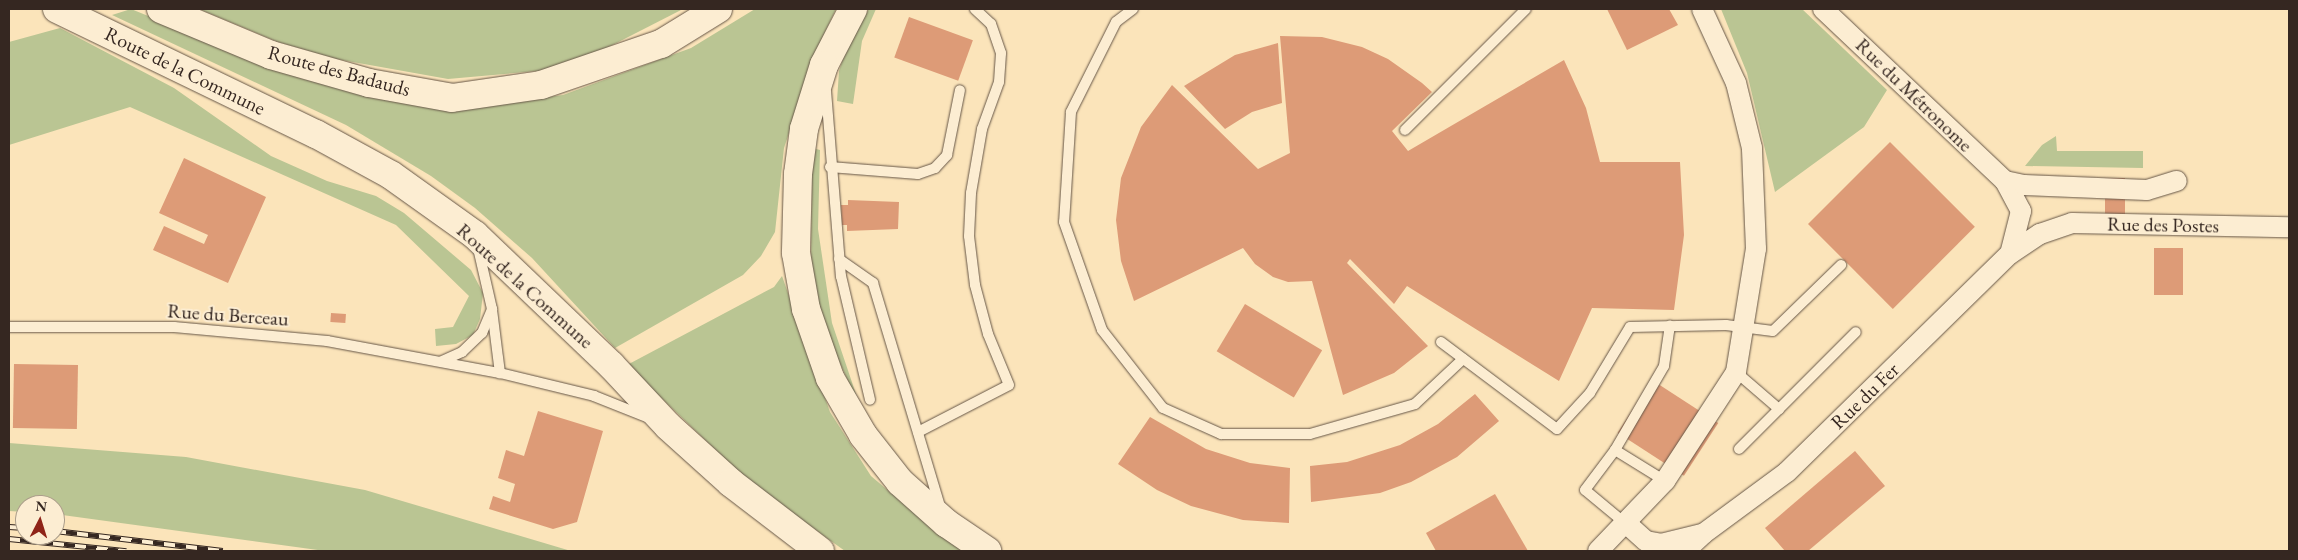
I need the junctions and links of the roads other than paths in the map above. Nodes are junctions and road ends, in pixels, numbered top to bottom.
1 (57, 9) edge
2 (161, 9) edge
3 (718, 9) edge
4 (852, 9) edge
5 (975, 9) edge
6 (1133, 9) edge
7 (1526, 9) edge
8 (1702, 9) edge
9 (1823, 9) edge
10 (824, 65) junction
11 (960, 90) dead end
12 (1405, 130) dead end
13 (830, 167) junction
14 (2005, 181) junction
15 (2177, 181) dead end
16 (2289, 227) edge
17 (2040, 234) joint
18 (474, 235) junction
19 (2010, 254) junction
20 (838, 259) junction
21 (1841, 265) dead end
22 (492, 309) junction
23 (1670, 325) junction
24 (9, 326) edge
25 (1743, 329) junction
26 (1856, 332) dead end
27 (1441, 342) dead end
28 (1464, 359) junction
29 (442, 361) junction
30 (1736, 372) junction
31 (500, 373) junction
32 (870, 400) dead end
33 (1779, 409) junction
34 (668, 426) junction
35 (918, 432) junction
36 (1615, 450) junction
37 (1739, 450) dead end
38 (1665, 482) junction
39 (946, 523) junction
40 (1627, 524) junction
41 (1702, 534) junction
42 (820, 551) edge
43 (986, 551) edge
44 (1598, 551) edge
45 (1685, 551) edge

1 - 18 main road, Route de la Commune
2 - 3 main road, Route des Badauds
4 - 10 main road
5 - 35 lane
6 - 28 lane
7 - 12 lane
8 - 25 street
9 - 14 street, Rue du Métronome
10 - 13 lane
10 - 39 main road
11 - 13 lane
13 - 20 lane
14 - 15 street
14 - 19 street, Rue du Métronome
16 - 17 street, Rue des Postes
17 - 19 street, Rue du Fer
18 - 22 lane
18 - 34 main road, Route de la Commune
19 - 41 street, Rue du Fer
20 - 32 lane
20 - 35 lane
21 - 25 lane
22 - 29 lane
22 - 31 lane
23 - 25 lane
23 - 28 lane
23 - 36 lane
24 - 29 lane, Rue du Berceau
25 - 30 street
26 - 33 lane
27 - 28 lane
29 - 31 lane, Rue du Berceau
30 - 33 lane
30 - 38 street
31 - 34 lane, Rue du Berceau
33 - 37 lane
34 - 42 main road, Route de la Commune
35 - 39 lane
36 - 38 lane
36 - 40 lane
38 - 40 street
39 - 43 main road
40 - 41 street
40 - 44 street
41 - 45 street, Rue du Fer

